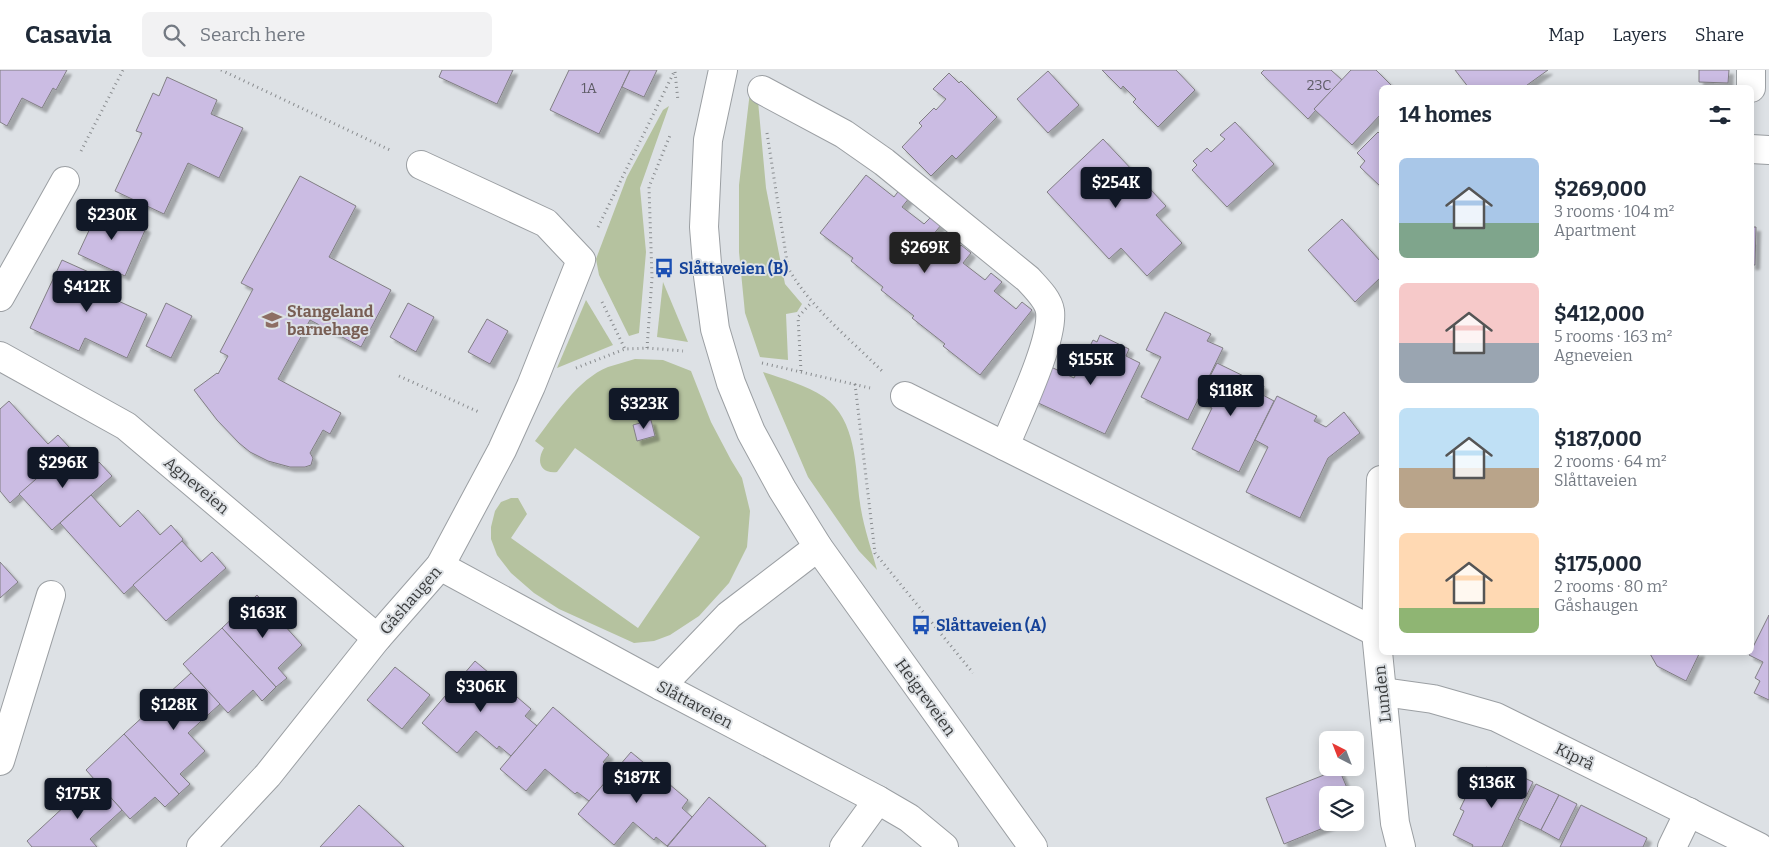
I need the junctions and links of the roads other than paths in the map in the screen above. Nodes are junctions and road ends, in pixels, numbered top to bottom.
1 (723, 70) edge
2 (1751, 70) edge
3 (1751, 85) edge
4 (762, 90) road end
5 (1754, 149) edge
6 (1769, 150) edge
7 (421, 165) road end
8 (65, 181) road end
9 (0, 297) edge
10 (0, 356) edge
11 (905, 396) road end
12 (1005, 446) junction
13 (1379, 541) edge
14 (818, 547) junction
15 (440, 566) junction
16 (52, 595) dead end
17 (1376, 632) junction
18 (377, 638) junction
19 (661, 686) junction
20 (1383, 692) junction
21 (0, 761) edge
22 (878, 800) junction
23 (1689, 812) junction
24 (201, 847) edge
25 (844, 847) edge
26 (944, 847) edge
27 (1033, 847) edge
28 (1401, 847) edge
29 (1672, 847) edge
30 (1759, 847) edge

1 - 14 street, Heigreveien
2 - 3 street
4 - 12 street
5 - 6 street
7 - 15 street, Gåshaugen
8 - 9 street
10 - 18 street, Agneveien
11 - 12 street
12 - 17 street
13 - 17 street, Lunden
14 - 19 street
14 - 27 street, Heigreveien
15 - 18 street, Gåshaugen
15 - 19 street, Slåttaveien
16 - 21 street
17 - 20 street, Lunden
18 - 24 street, Gåshaugen
19 - 22 street, Slåttaveien
20 - 23 street, Kiprå
20 - 28 street, Lunden
22 - 25 street
22 - 26 street, Slåttaveien
23 - 29 street
23 - 30 street, Kiprå

